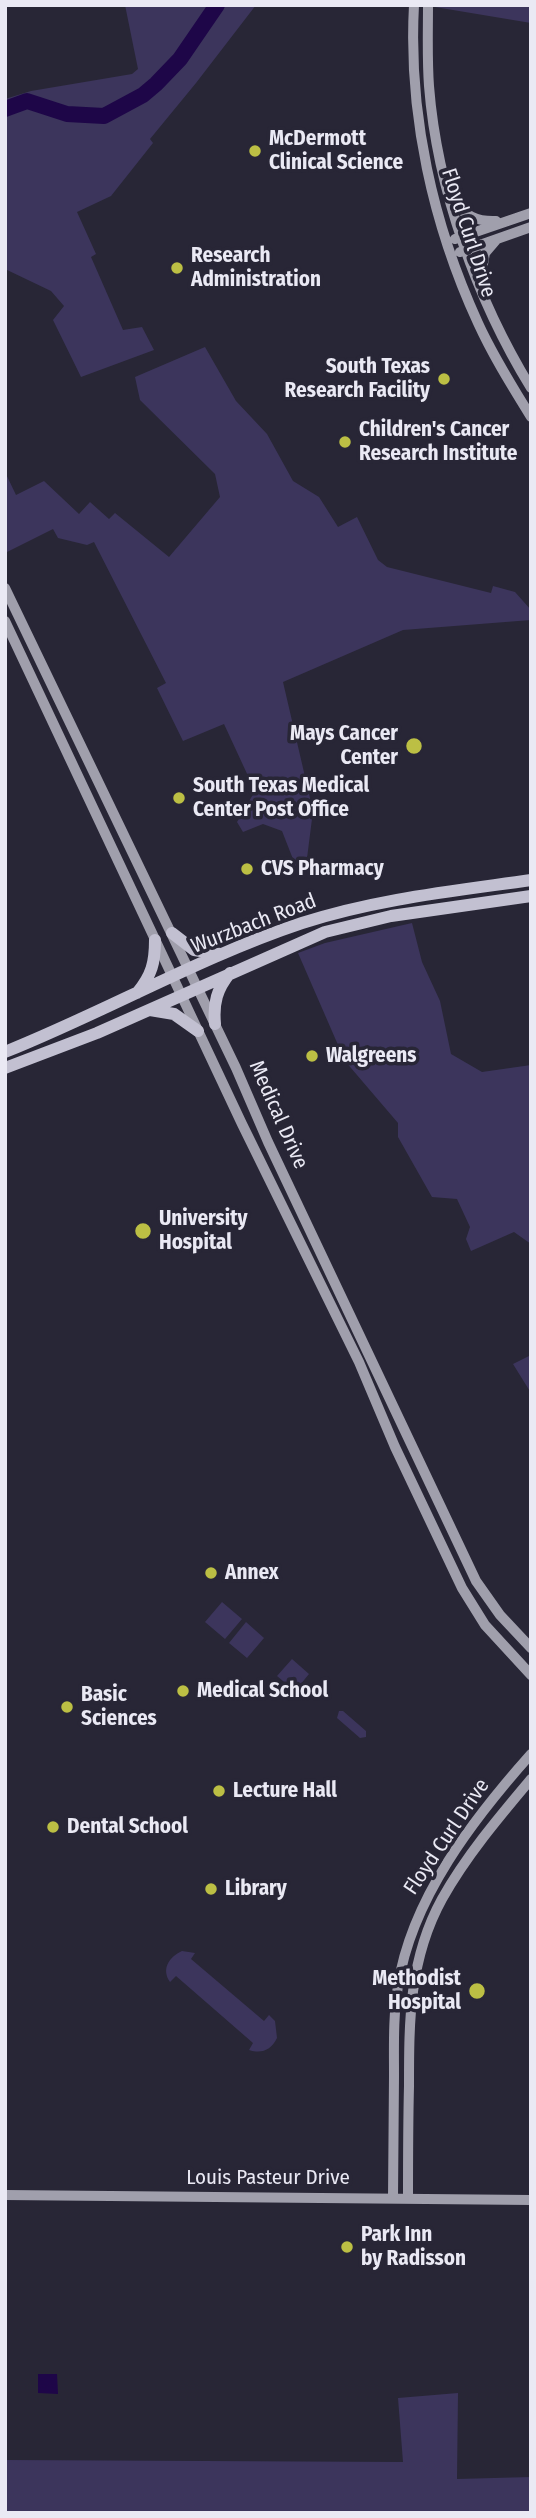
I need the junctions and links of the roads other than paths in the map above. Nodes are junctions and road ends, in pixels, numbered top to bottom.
1 (414, 5) edge
2 (428, 5) edge
3 (452, 202) junction
4 (531, 213) edge
5 (506, 220) junction
6 (531, 227) edge
7 (500, 236) junction
8 (461, 237) junction
9 (446, 242) junction
10 (466, 249) junction
11 (451, 255) junction
12 (480, 283) junction
13 (531, 388) edge
14 (531, 417) edge
15 (5, 588) edge
16 (5, 621) edge
17 (531, 880) edge
18 (531, 896) edge
19 (172, 933) junction
20 (155, 940) junction
21 (224, 954) junction
22 (189, 970) junction
23 (231, 972) junction
24 (172, 978) junction
25 (198, 988) junction
26 (180, 995) junction
27 (135, 996) junction
28 (150, 1010) junction
29 (215, 1024) junction
30 (198, 1031) junction
31 (5, 1052) edge
32 (5, 1068) edge
33 (531, 1647) edge
34 (531, 1675) edge
35 (531, 1754) edge
36 (531, 1779) edge
37 (5, 2195) edge
38 (393, 2199) junction
39 (408, 2199) junction
40 (531, 2200) edge

1 - 9 street, Floyd Curl Drive
2 - 3 street, Floyd Curl Drive
3 - 5 street
3 - 8 street, Floyd Curl Drive
4 - 5 street
5 - 8 street
6 - 7 street
7 - 10 street
7 - 12 street
8 - 9 street
8 - 10 street, Floyd Curl Drive
9 - 11 street, Floyd Curl Drive
10 - 11 street
10 - 12 street, Floyd Curl Drive
11 - 14 street, Floyd Curl Drive
12 - 13 street, Floyd Curl Drive
15 - 19 street, Medical Drive
16 - 20 street, Medical Drive
17 - 21 main road, Wurzbach Road
18 - 23 main road, Wurzbach Road
19 - 21 main road
19 - 22 street, Medical Drive
20 - 24 street, Medical Drive
20 - 27 main road
21 - 22 main road, Wurzbach Road
22 - 24 main road, Wurzbach Road
22 - 25 street, Medical Drive
23 - 25 main road, Wurzbach Road
23 - 29 main road
24 - 26 street, Medical Drive
24 - 27 main road, Wurzbach Road
25 - 26 main road, Wurzbach Road
25 - 29 street, Medical Drive
26 - 28 main road, Wurzbach Road
26 - 30 street, Medical Drive
27 - 31 main road, Wurzbach Road
28 - 30 main road
28 - 32 main road, Wurzbach Road
29 - 33 street, Medical Drive
30 - 34 street, Medical Drive
35 - 38 street, Floyd Curl Drive
36 - 39 street, Floyd Curl Drive
37 - 38 street, Louis Pasteur Drive
38 - 39 street, Louis Pasteur Drive
39 - 40 street, Louis Pasteur Drive

